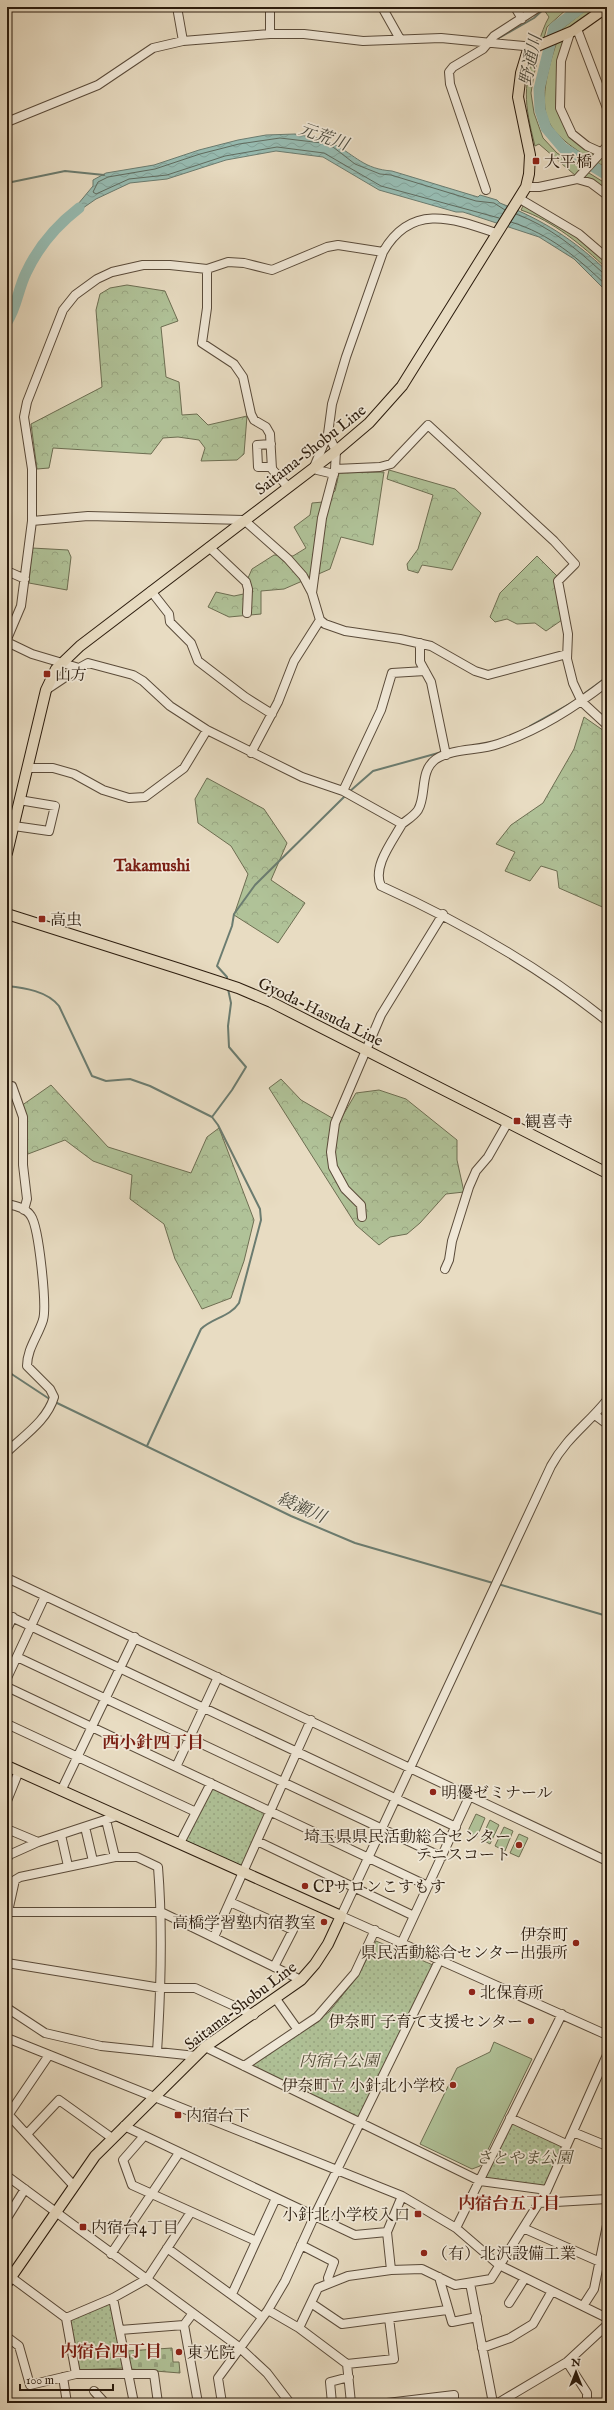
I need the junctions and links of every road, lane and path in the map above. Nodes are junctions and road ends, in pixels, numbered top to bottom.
1 (177, 7) edge
2 (270, 7) edge
3 (382, 7) edge
4 (515, 7) edge
5 (539, 7) edge
6 (607, 7) edge
7 (522, 19) junction
8 (571, 32) junction
9 (270, 34) junction
10 (400, 39) junction
11 (183, 41) junction
12 (489, 43) junction
13 (533, 49) junction
14 (607, 108) edge
15 (7, 122) edge
16 (604, 152) edge
17 (577, 178) junction
18 (526, 187) junction
19 (486, 190) dead end
20 (607, 195) edge
21 (519, 200) junction
22 (497, 232) junction
23 (382, 252) junction
24 (607, 258) edge
25 (207, 269) junction
26 (328, 434) junction
27 (271, 444) junction
28 (336, 451) junction
29 (272, 467) junction
30 (314, 467) junction
31 (334, 471) junction
32 (287, 486) junction
33 (244, 520) junction
34 (32, 521) junction
35 (209, 547) junction
36 (7, 571) edge
37 (25, 579) junction
38 (151, 591) junction
39 (312, 593) junction
40 (247, 613) dead end
41 (320, 620) junction
42 (7, 639) edge
43 (7, 642) edge
44 (420, 643) junction
45 (567, 654) junction
46 (62, 662) junction
47 (79, 668) junction
48 (425, 671) junction
49 (607, 682) edge
50 (46, 690) junction
51 (582, 702) junction
52 (272, 714) junction
53 (607, 724) edge
54 (206, 730) junction
55 (251, 753) junction
56 (446, 755) junction
57 (27, 768) junction
58 (343, 791) junction
59 (19, 800) junction
60 (402, 824) junction
61 (14, 826) junction
62 (7, 853) edge
63 (7, 914) edge
64 (443, 914) junction
65 (607, 1021) edge
66 (365, 1049) junction
67 (7, 1086) edge
68 (508, 1122) junction
69 (607, 1173) edge
70 (7, 1204) edge
71 (24, 1210) junction
72 (362, 1217) dead end
73 (445, 1269) dead end
74 (607, 1400) edge
75 (595, 1415) junction
76 (607, 1424) edge
77 (7, 1452) edge
78 (7, 1578) edge
79 (45, 1596) junction
80 (10, 1616) edge
81 (31, 1626) junction
82 (7, 1629) edge
83 (135, 1637) junction
84 (17, 1656) junction
85 (120, 1668) junction
86 (218, 1677) junction
87 (7, 1678) edge
88 (7, 1687) edge
89 (105, 1698) junction
90 (204, 1708) junction
91 (311, 1720) junction
92 (7, 1724) edge
93 (91, 1727) junction
94 (190, 1738) junction
95 (297, 1752) junction
96 (77, 1756) junction
97 (7, 1766) edge
98 (176, 1767) junction
99 (412, 1768) junction
100 (19, 1772) junction
101 (283, 1782) junction
102 (211, 1783) junction
103 (61, 1790) junction
104 (470, 1795) junction
105 (397, 1799) junction
106 (7, 1801) edge
107 (270, 1811) junction
108 (196, 1812) junction
109 (117, 1816) junction
110 (106, 1820) junction
111 (85, 1827) junction
112 (456, 1827) junction
113 (7, 1829) edge
114 (382, 1829) junction
115 (61, 1835) junction
116 (257, 1841) junction
117 (38, 1842) junction
118 (180, 1843) junction
119 (115, 1857) junction
120 (369, 1857) junction
121 (442, 1857) junction
122 (7, 1858) edge
123 (92, 1861) junction
124 (607, 1861) edge
125 (68, 1866) junction
126 (242, 1872) junction
127 (7, 1876) edge
128 (15, 1880) junction
129 (428, 1886) junction
130 (354, 1887) junction
131 (230, 1902) junction
132 (7, 1912) edge
133 (161, 1912) junction
134 (7, 1916) edge
135 (341, 1916) junction
136 (414, 1916) junction
137 (375, 1930) junction
138 (214, 1937) junction
139 (402, 1942) junction
140 (440, 1959) junction
141 (7, 1963) edge
142 (274, 1967) junction
143 (301, 1980) junction
144 (161, 1988) junction
145 (276, 1999) junction
146 (7, 2008) edge
147 (254, 2014) junction
148 (562, 2014) junction
149 (298, 2030) junction
150 (607, 2035) edge
151 (7, 2038) edge
152 (205, 2047) junction
153 (157, 2052) junction
154 (49, 2055) junction
155 (607, 2055) edge
156 (196, 2056) junction
157 (244, 2066) junction
158 (154, 2097) junction
159 (8, 2113) edge
160 (510, 2118) junction
161 (361, 2122) junction
162 (124, 2126) junction
163 (573, 2132) junction
164 (26, 2134) junction
165 (144, 2136) junction
166 (112, 2138) junction
167 (566, 2144) junction
168 (607, 2146) edge
169 (179, 2153) junction
170 (337, 2171) junction
171 (7, 2176) edge
172 (480, 2181) junction
173 (73, 2185) junction
174 (25, 2189) junction
175 (547, 2190) junction
176 (153, 2194) junction
177 (402, 2196) junction
178 (276, 2198) junction
179 (607, 2198) edge
180 (539, 2203) junction
181 (55, 2211) junction
182 (191, 2212) junction
183 (314, 2217) junction
184 (7, 2218) edge
185 (607, 2225) edge
186 (456, 2228) junction
187 (523, 2228) junction
188 (387, 2232) junction
189 (256, 2241) junction
190 (301, 2245) junction
191 (167, 2248) junction
192 (111, 2254) junction
193 (600, 2262) junction
194 (499, 2264) junction
195 (391, 2270) junction
196 (440, 2277) junction
197 (8, 2278) edge
198 (525, 2278) junction
199 (147, 2279) junction
200 (329, 2283) junction
201 (470, 2283) junction
202 (552, 2291) junction
203 (232, 2294) junction
204 (113, 2298) junction
205 (311, 2303) junction
206 (509, 2304) dead end
207 (584, 2306) junction
208 (268, 2310) junction
209 (447, 2310) junction
210 (193, 2313) junction
211 (477, 2317) junction
212 (66, 2318) junction
213 (262, 2318) junction
214 (389, 2318) junction
215 (607, 2318) edge
216 (184, 2325) junction
217 (607, 2325) edge
218 (299, 2328) junction
219 (120, 2330) junction
220 (7, 2337) edge
221 (239, 2347) junction
222 (482, 2348) junction
223 (567, 2362) junction
224 (347, 2364) junction
225 (128, 2373) junction
226 (76, 2374) junction
227 (63, 2377) junction
228 (349, 2377) junction
229 (94, 2391) dead end
230 (67, 2403) edge
231 (105, 2403) edge
232 (134, 2403) edge
233 (158, 2403) edge
234 (198, 2403) edge
235 (222, 2403) edge
236 (290, 2403) edge
237 (332, 2403) edge
238 (351, 2403) edge
239 (387, 2403) edge
240 (454, 2403) edge
241 (493, 2403) edge
242 (498, 2403) edge
243 (587, 2403) edge

1 - 11 street
2 - 9 street
3 - 10 street
4 - 7 street
5 - 7 street
6 - 8 main road
7 - 12 street
8 - 13 main road
8 - 14 street
8 - 16 street
9 - 10 street
9 - 11 street
10 - 12 street
11 - 15 street
12 - 13 street
12 - 19 street
13 - 18 main road, Saitama-Shobu Line
16 - 17 street
17 - 18 street
17 - 20 street
18 - 21 main road, Saitama-Shobu Line
21 - 22 main road, Saitama-Shobu Line
21 - 24 street
22 - 23 street
22 - 28 main road, Saitama-Shobu Line
23 - 25 street
23 - 26 street
25 - 27 street
25 - 34 street
26 - 28 street
26 - 30 street
27 - 29 street
27 - 29 street
28 - 30 main road, Saitama-Shobu Line
28 - 31 street
29 - 32 street
30 - 31 street
30 - 32 main road, Saitama-Shobu Line
31 - 39 street
31 - 45 street
32 - 33 main road, Saitama-Shobu Line
33 - 34 street
33 - 35 main road, Saitama-Shobu Line
33 - 39 street
34 - 37 street
35 - 38 main road, Saitama-Shobu Line
35 - 40 street
36 - 37 street
37 - 42 street
38 - 46 main road, Saitama-Shobu Line
38 - 52 street
39 - 41 street
41 - 44 street
41 - 52 street
43 - 46 street
44 - 45 street
44 - 48 street
45 - 51 street
46 - 47 street
46 - 50 main road, Saitama-Shobu Line
47 - 50 street
47 - 54 street
48 - 56 street
48 - 58 street
49 - 51 street
50 - 57 main road, Saitama-Shobu Line
51 - 53 street
51 - 56 street
52 - 55 street
54 - 55 street
54 - 57 street
55 - 58 street
56 - 60 street
57 - 59 main road, Saitama-Shobu Line
58 - 60 street
59 - 61 main road, Saitama-Shobu Line
59 - 61 street
60 - 64 street
61 - 62 main road, Saitama-Shobu Line
63 - 66 main road, Gyoda-Hasuda Line
64 - 65 street
64 - 66 street
66 - 68 main road, Gyoda-Hasuda Line
66 - 72 street
67 - 71 street
68 - 69 main road, Gyoda-Hasuda Line
68 - 73 street
70 - 71 street
71 - 77 street
74 - 75 street
75 - 76 street
75 - 99 street
78 - 79 street
79 - 81 street
79 - 83 street
80 - 81 street
80 - 82 street
81 - 84 street
81 - 85 street
83 - 85 street
83 - 86 street
84 - 87 street
84 - 89 street
85 - 89 street
85 - 90 street
86 - 90 street
86 - 91 street
88 - 93 street
89 - 93 street
89 - 94 street
90 - 94 street
90 - 95 street
91 - 95 street
91 - 99 street
92 - 96 street
93 - 96 street
93 - 98 street
94 - 98 street
94 - 101 street
95 - 101 street
95 - 105 street
96 - 103 street
96 - 108 street
97 - 100 main road
98 - 102 street
99 - 104 street
99 - 105 street
100 - 103 main road
100 - 106 street
101 - 107 street
101 - 114 street
102 - 107 street
102 - 108 street
103 - 109 main road
104 - 112 street
104 - 124 street
105 - 112 street
105 - 114 street
107 - 116 street
107 - 120 street
108 - 118 street
109 - 110 street
109 - 118 main road
110 - 111 street
110 - 119 street
111 - 115 street
111 - 123 street
112 - 121 street
113 - 117 street
114 - 120 street
114 - 121 street
115 - 117 street
115 - 125 street
116 - 126 street
116 - 130 street
117 - 122 street
118 - 126 main road
119 - 123 street
119 - 133 street
120 - 129 street
120 - 130 street
121 - 129 street
123 - 125 street
125 - 128 street
126 - 131 street
126 - 135 main road
127 - 128 street
128 - 132 street
129 - 136 street
130 - 135 street
130 - 136 street
131 - 138 street
131 - 142 street
132 - 133 street
132 - 134 street
133 - 138 street
133 - 144 street
135 - 137 street
135 - 143 main road, Saitama-Shobu Line
136 - 139 street
137 - 139 street
137 - 149 street
138 - 142 street
139 - 140 street
140 - 148 street
140 - 161 street
141 - 144 street
142 - 143 street
143 - 145 main road, Saitama-Shobu Line
144 - 147 street
144 - 153 street
145 - 147 main road, Saitama-Shobu Line
145 - 149 street
146 - 153 street
147 - 152 main road, Saitama-Shobu Line
148 - 150 street
148 - 160 street
149 - 157 street
151 - 154 street
152 - 156 main road, Saitama-Shobu Line
152 - 157 street
153 - 156 street
154 - 158 street
154 - 159 street
155 - 163 street
156 - 158 main road, Saitama-Shobu Line
157 - 161 street
158 - 162 main road, Saitama-Shobu Line
158 - 170 street
159 - 164 street
160 - 167 street
160 - 172 street
161 - 170 street
161 - 172 street
162 - 165 street
162 - 166 main road, Saitama-Shobu Line
163 - 167 street
163 - 168 street
164 - 166 street
164 - 173 street
165 - 169 street
165 - 176 street
166 - 173 main road, Saitama-Shobu Line
167 - 175 street
169 - 176 street
169 - 178 street
170 - 177 street
170 - 183 street
171 - 174 street
172 - 175 street
172 - 186 street
173 - 181 main road, Saitama-Shobu Line
174 - 181 street
174 - 184 street
175 - 180 street
176 - 182 street
176 - 192 street
177 - 186 street
177 - 188 street
178 - 183 street
178 - 189 street
179 - 180 street
180 - 187 street
181 - 192 street
181 - 197 main road, Saitama-Shobu Line
182 - 189 street
182 - 191 street
183 - 188 street
183 - 190 street
185 - 193 street
186 - 194 street
187 - 193 street
187 - 194 street
188 - 195 street
189 - 203 street
190 - 200 street
190 - 208 street
191 - 199 street
191 - 203 street
192 - 199 street
193 - 207 street
194 - 198 street
194 - 201 street
195 - 196 street
195 - 200 street
196 - 201 street
196 - 209 street
197 - 212 street
198 - 202 street
198 - 206 street
199 - 204 street
199 - 210 street
200 - 205 street
201 - 211 street
202 - 207 street
202 - 222 street
203 - 213 street
204 - 212 street
204 - 219 street
205 - 214 street
205 - 218 street
207 - 215 street
208 - 213 street
208 - 218 street
209 - 211 street
209 - 214 street
210 - 216 street
210 - 221 street
211 - 222 street
212 - 226 street
213 - 221 street
214 - 224 street
216 - 219 street
216 - 234 street
217 - 223 street
218 - 224 street
219 - 225 street
220 - 227 street
221 - 235 street
221 - 236 street
222 - 241 street
223 - 242 street
223 - 243 street
224 - 228 street
225 - 226 street
225 - 232 street
225 - 233 street
226 - 227 street
227 - 230 street
228 - 237 street
228 - 238 street
229 - 231 street
239 - 240 street

